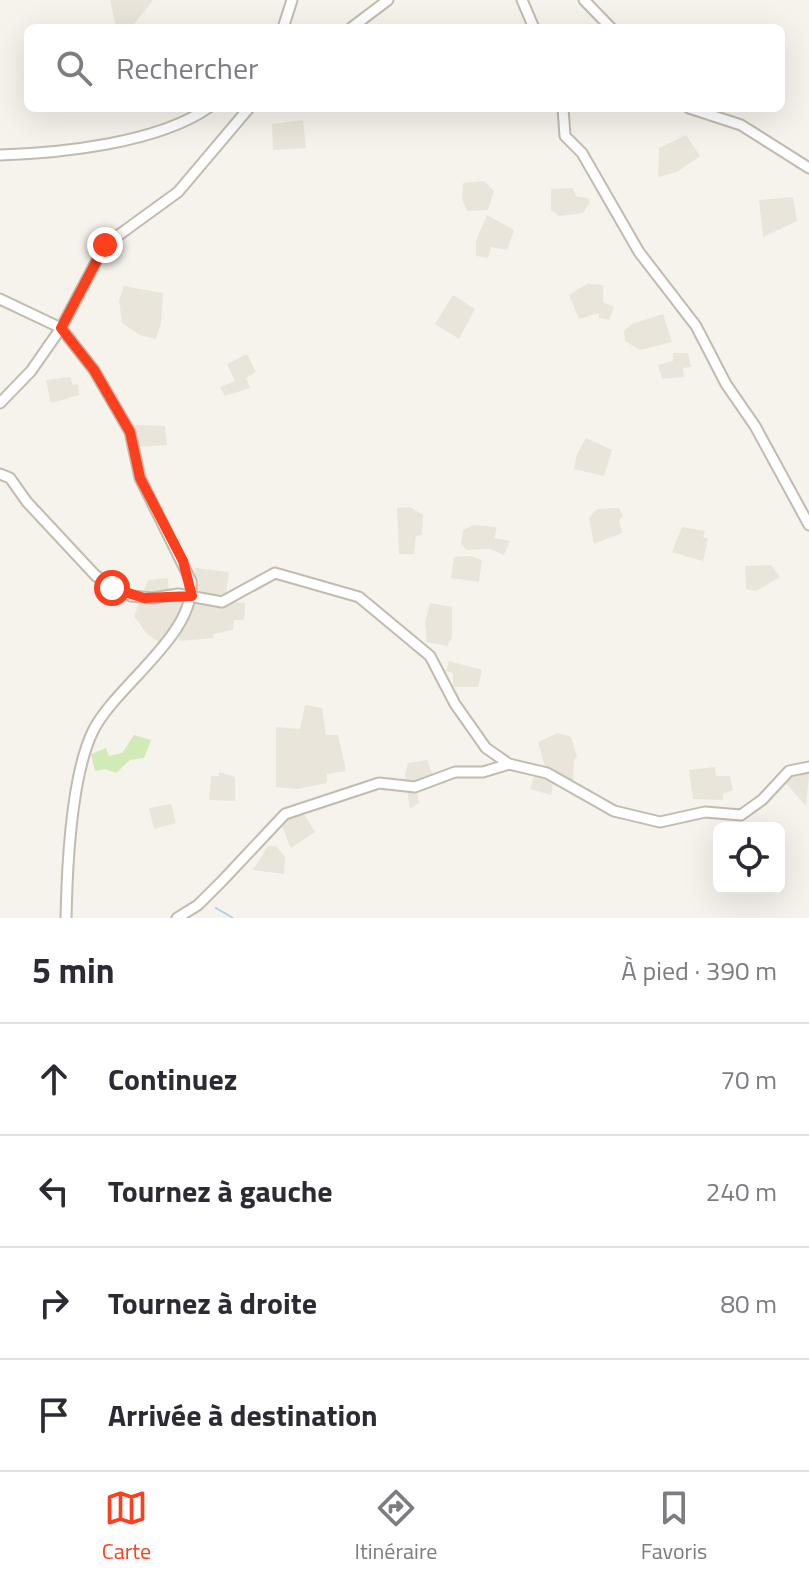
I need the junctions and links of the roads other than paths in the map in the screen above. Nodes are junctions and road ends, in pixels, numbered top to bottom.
1 (292, 0) edge
2 (388, 0) edge
3 (522, 0) edge
4 (584, 0) edge
5 (284, 24) edge
6 (356, 24) edge
7 (532, 24) edge
8 (607, 24) edge
9 (202, 112) edge
10 (246, 112) edge
11 (563, 112) edge
12 (701, 112) edge
13 (0, 155) edge
14 (809, 168) edge
15 (0, 299) edge
16 (61, 328) junction
17 (0, 403) edge
18 (0, 474) edge
19 (809, 525) edge
20 (191, 598) junction
21 (509, 764) junction
22 (809, 767) edge
23 (66, 918) edge
24 (177, 918) edge

1 - 5 street
2 - 6 street
3 - 7 street
4 - 8 street
9 - 13 street
10 - 16 street
11 - 19 street
12 - 14 street
15 - 16 street
16 - 17 street
16 - 20 street
18 - 20 street
20 - 21 street
20 - 23 street
21 - 22 street
21 - 24 street

